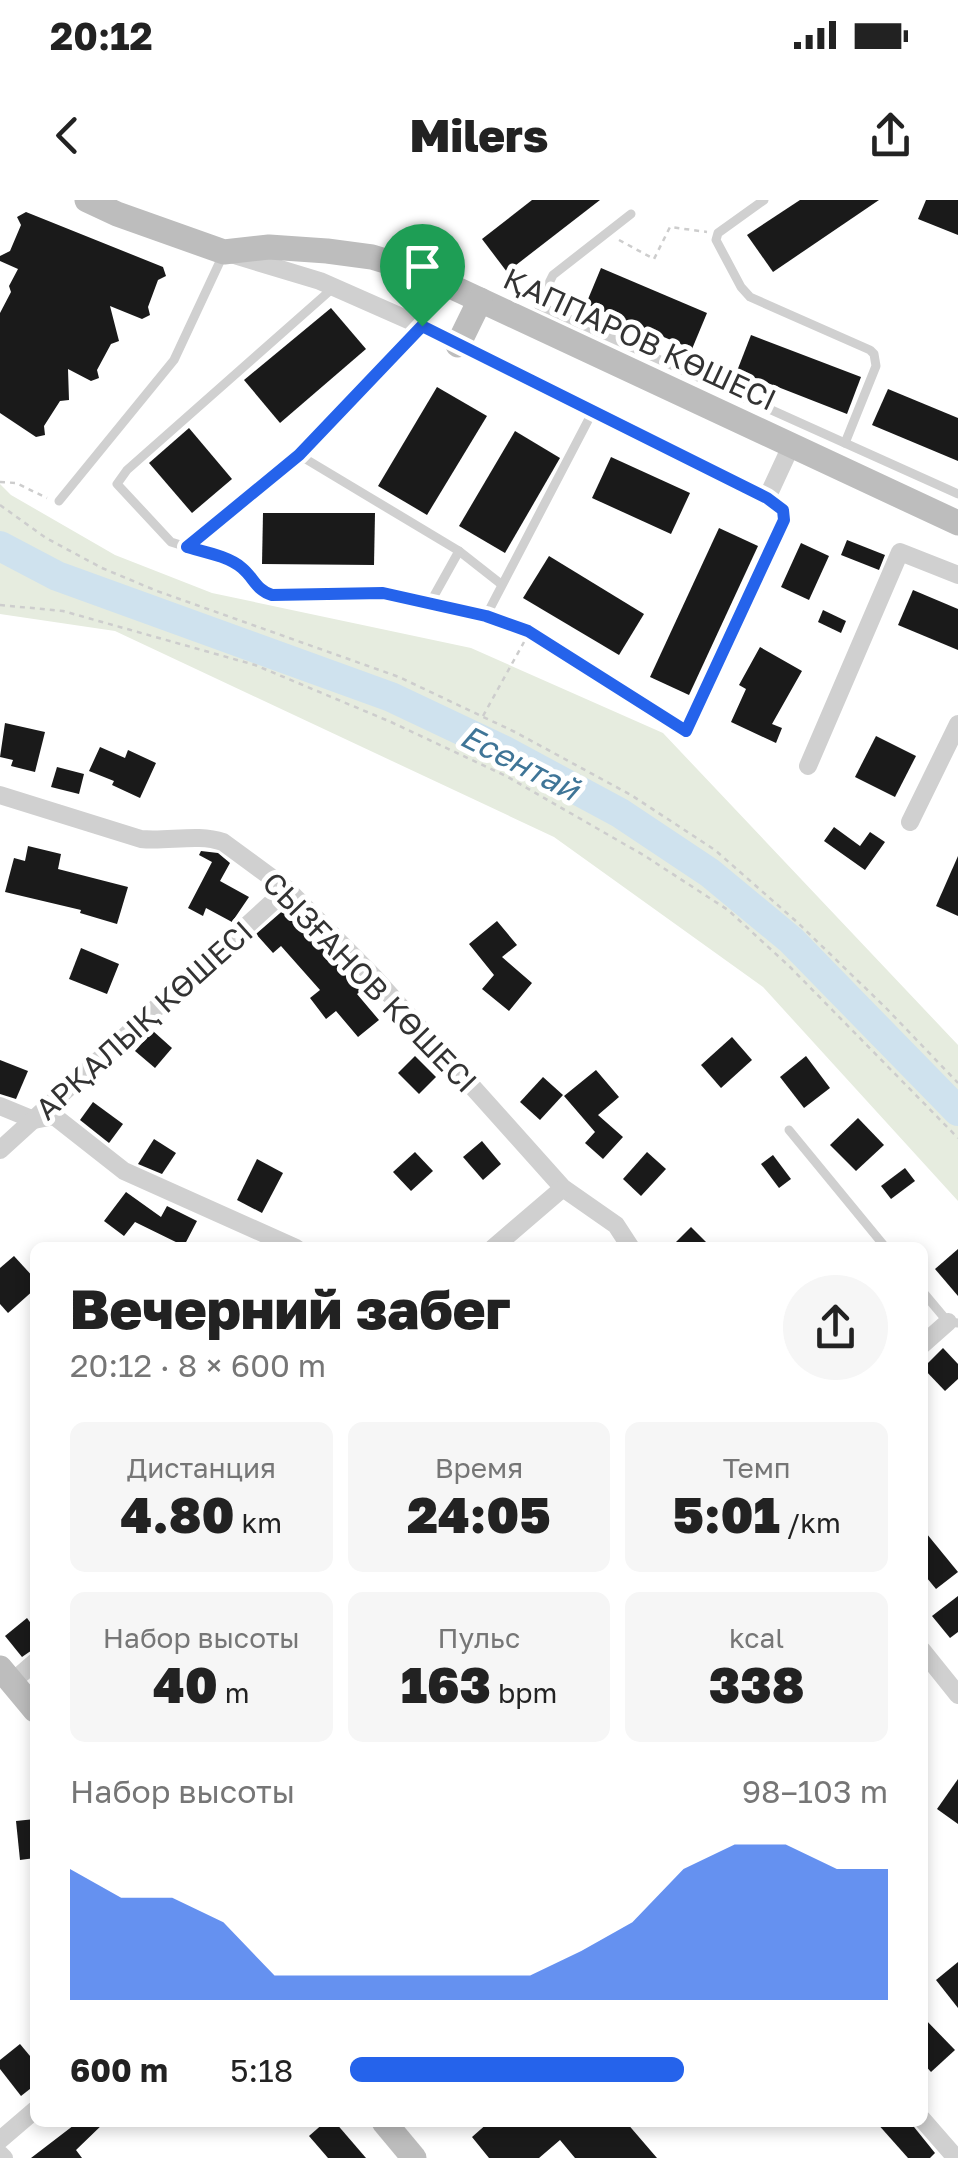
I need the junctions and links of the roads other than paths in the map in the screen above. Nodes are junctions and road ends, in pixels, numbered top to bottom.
1 (87, 200) edge
2 (764, 200) edge
3 (631, 214) dead end
4 (224, 252) junction
5 (332, 288) junction
6 (480, 300) junction
7 (422, 326) junction
8 (458, 345) junction
9 (688, 385) junction
10 (593, 410) junction
11 (846, 443) junction
12 (791, 446) junction
13 (299, 455) junction
14 (958, 494) edge
15 (767, 498) junction
16 (58, 500) road end
17 (958, 524) edge
18 (187, 547) junction
19 (459, 551) junction
20 (958, 575) edge
21 (501, 584) junction
22 (430, 603) junction
23 (486, 616) junction
24 (958, 724) edge
25 (686, 731) joint
26 (808, 766) dead end
27 (0, 795) edge
28 (910, 822) dead end
29 (287, 889) junction
30 (0, 1106) edge
31 (34, 1120) junction
32 (789, 1130) dead end
33 (0, 1150) edge
34 (564, 1188) junction
35 (283, 1242) edge
36 (500, 1242) edge
37 (627, 1242) edge
38 (881, 1242) edge
39 (928, 1298) edge
40 (953, 1322) edge
41 (928, 1341) edge
42 (928, 1658) edge
43 (30, 1664) edge
44 (6, 1675) edge
45 (958, 1695) edge
46 (30, 1704) edge
47 (30, 2114) edge
48 (928, 2126) edge
49 (388, 2127) edge
50 (0, 2140) edge
51 (414, 2158) edge
52 (956, 2158) edge

1 - 4 street, ҚАППАРОВ КӨШЕСІ
2 - 11 lane
3 - 9 lane
4 - 5 street, ҚАППАРОВ КӨШЕСІ
4 - 6 street, ҚАППАРОВ КӨШЕСІ
4 - 16 lane
5 - 7 street, ҚАППАРОВ КӨШЕСІ
5 - 18 lane
6 - 8 street
6 - 9 street, ҚАППАРОВ КӨШЕСІ
7 - 8 street, ҚАППАРОВ КӨШЕСІ
7 - 13 lane
8 - 10 street, ҚАППАРОВ КӨШЕСІ
9 - 11 lane
9 - 12 street, ҚАППАРОВ КӨШЕСІ
10 - 15 street, ҚАППАРОВ КӨШЕСІ
10 - 21 lane
11 - 14 lane
12 - 15 street
12 - 17 street, ҚАППАРОВ КӨШЕСІ
13 - 18 lane
13 - 19 lane
15 - 25 street
18 - 22 lane
19 - 21 lane
19 - 22 lane
20 - 26 street
21 - 23 lane
22 - 23 lane
23 - 25 lane
24 - 28 street
27 - 29 street, СЫЗҒАНОВ КӨШЕСІ
29 - 31 street, АРҚАЛЫҚ КӨШЕСІ
29 - 34 street, СЫЗҒАНОВ КӨШЕСІ
30 - 31 street
31 - 33 street, АРҚАЛЫҚ КӨШЕСІ
31 - 35 street
32 - 38 lane
34 - 36 street
34 - 37 street, СЫЗҒАНОВ КӨШЕСІ
39 - 40 lane
40 - 41 street
42 - 45 street
43 - 44 street
44 - 46 street
47 - 50 street
48 - 52 street
49 - 51 street

